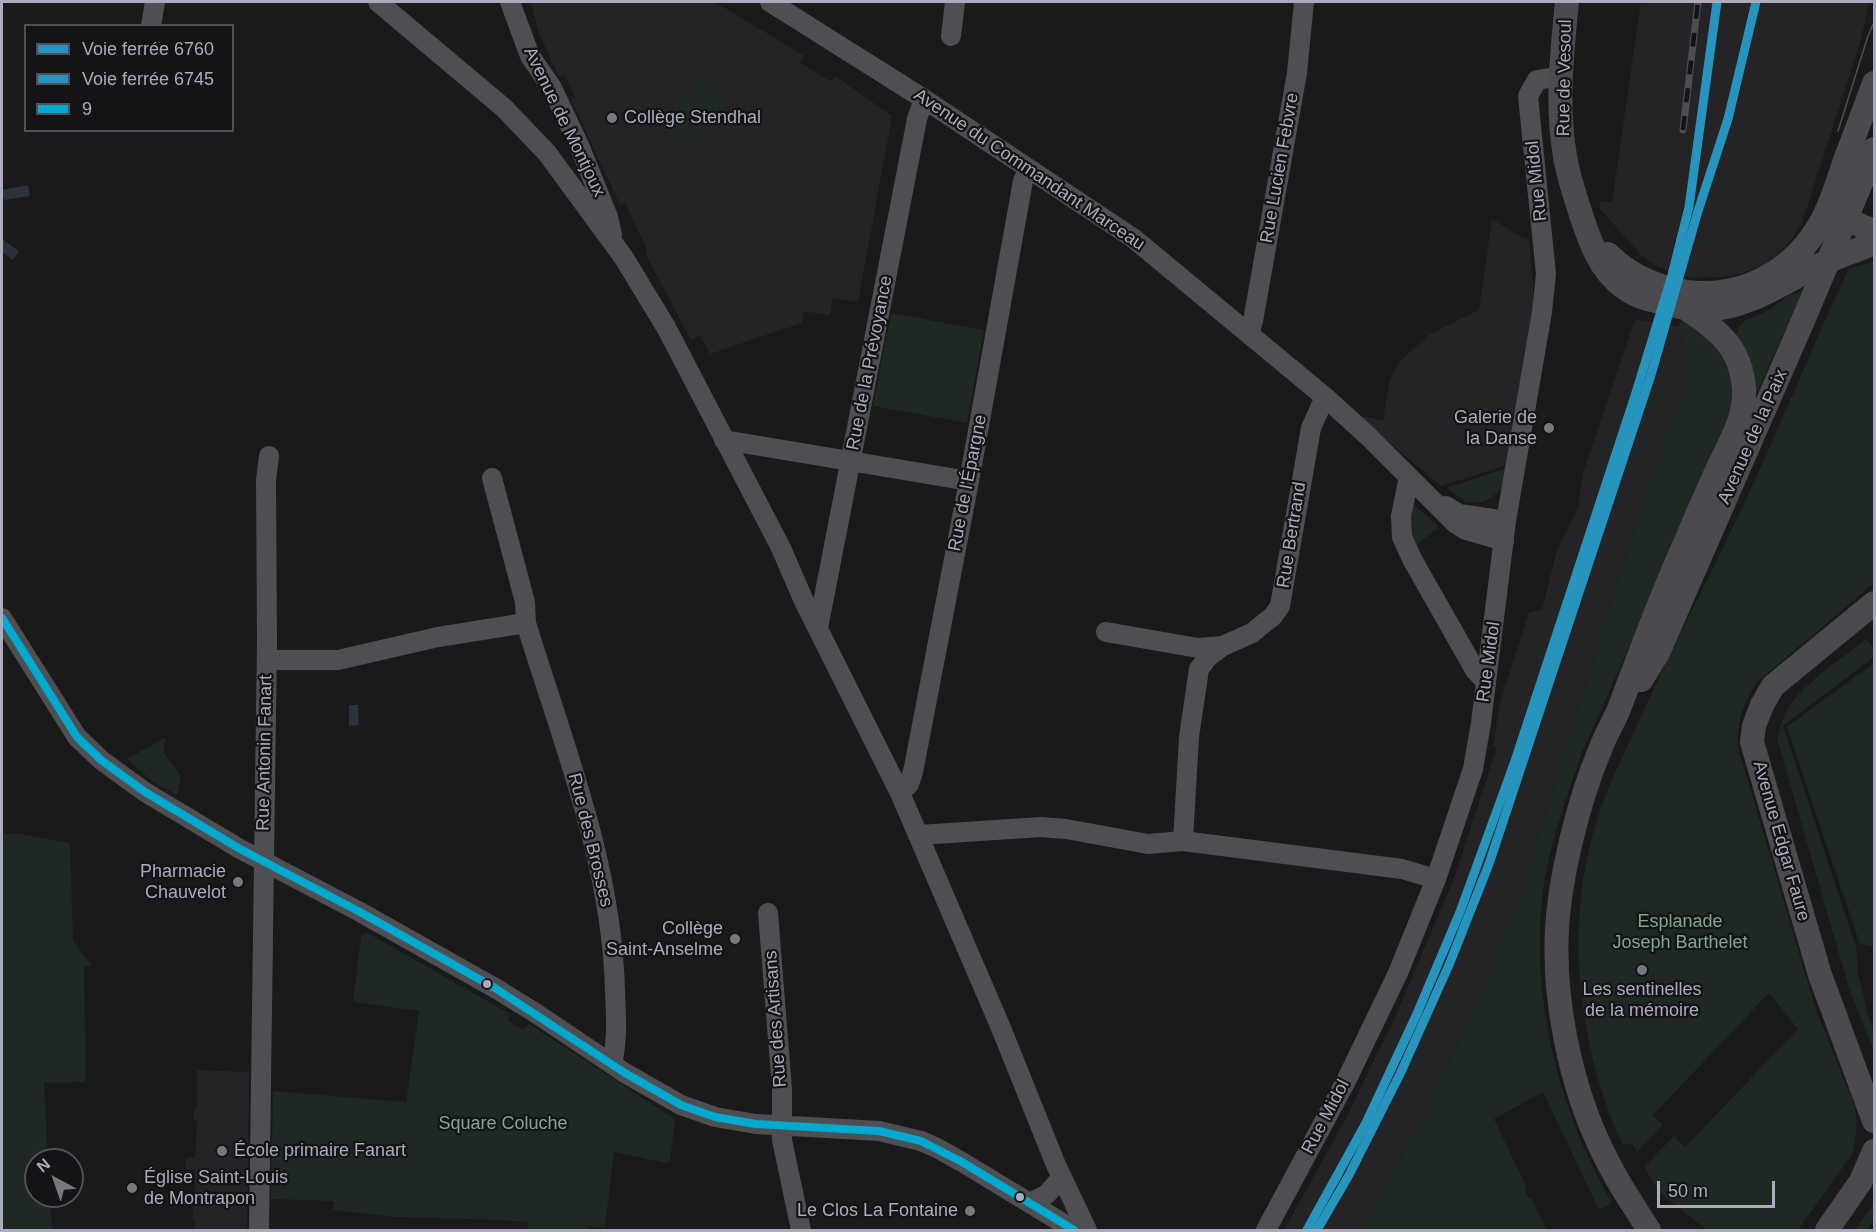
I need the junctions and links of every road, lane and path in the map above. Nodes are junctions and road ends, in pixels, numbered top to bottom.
1 (155, 2) edge
2 (378, 2) edge
3 (510, 2) edge
4 (770, 2) edge
5 (955, 2) edge
6 (1304, 2) edge
7 (1567, 2) edge
8 (151, 24) edge
9 (951, 36) dead end
10 (1562, 76) junction
11 (1875, 83) edge
12 (924, 99) junction
13 (1871, 159) edge
14 (1029, 169) junction
15 (1827, 207) junction
16 (1584, 224) junction
17 (1875, 230) edge
18 (613, 243) junction
19 (1875, 243) edge
20 (1688, 310) junction
21 (1249, 334) junction
22 (1325, 398) junction
23 (724, 440) junction
24 (269, 456) dead end
25 (851, 462) junction
26 (1409, 477) junction
27 (492, 478) dead end
28 (969, 481) junction
29 (1429, 497) junction
30 (1506, 521) junction
31 (1504, 541) junction
32 (1875, 603) edge
33 (2, 618) edge
34 (526, 623) junction
35 (818, 628) junction
36 (1106, 632) dead end
37 (1223, 646) junction
38 (267, 660) junction
39 (1486, 682) junction
40 (1616, 716) junction
41 (900, 794) junction
42 (919, 835) junction
43 (1183, 841) junction
44 (265, 862) junction
45 (1436, 879) junction
46 (768, 913) dead end
47 (612, 1064) junction
48 (1875, 1121) edge
49 (782, 1126) junction
50 (1875, 1151) edge
51 (1062, 1177) junction
52 (1030, 1203) junction
53 (259, 1230) edge
54 (801, 1230) edge
55 (1076, 1230) edge
56 (1266, 1230) edge
57 (1649, 1230) edge
58 (1827, 1230) edge

1 - 8 street
2 - 18 street
3 - 18 street, Avenue de Montjoux
4 - 12 street, Avenue du Commandant Marceau
5 - 9 street
6 - 21 street, Rue Lucien Febvre
7 - 10 main road, Rue de Vesoul
10 - 16 main road, Rue de Vesoul
10 - 30 street, Rue Midol
11 - 15 main road
12 - 14 street, Avenue du Commandant Marceau
12 - 25 street, Rue de la Prévoyance
13 - 40 main road, Avenue de la Paix, bridge
14 - 21 street, Avenue du Commandant Marceau
14 - 28 street, Rue de l'Épargne
15 - 16 main road, Rue de Vesoul
15 - 17 main road
16 - 20 main road, Rue de Vesoul
18 - 23 street
19 - 20 main road, Rue de Vesoul
20 - 40 main road, Avenue de la Paix
21 - 22 street, Avenue du Commandant Marceau
22 - 26 street, Avenue du Commandant Marceau
22 - 37 street, Rue Bertrand
23 - 25 street
23 - 35 street
24 - 38 street, Rue Antonin Fanart
25 - 28 street
25 - 35 street, Rue de la Prévoyance
26 - 29 street, Avenue du Commandant Marceau
26 - 39 street
27 - 34 street, Rue des Brosses
28 - 41 street, Rue de l'Épargne
29 - 30 street, Avenue du Commandant Marceau
29 - 31 street, Avenue du Commandant Marceau
30 - 31 street, Rue Midol
31 - 39 street, Rue Midol
32 - 48 main road, Avenue Edgar Faure
33 - 44 street
34 - 38 street
34 - 47 street, Rue des Brosses
35 - 41 street
36 - 37 street, Rue Bertrand
37 - 43 street, Rue Bertrand
38 - 44 street, Rue Antonin Fanart
39 - 45 street, Rue Midol
40 - 57 main road, Avenue de la Paix
41 - 42 street
42 - 43 street
42 - 51 street
43 - 45 street
44 - 47 street
44 - 53 street, Rue Antonin Fanart
45 - 56 street, Rue Midol
46 - 49 street, Rue des Artisans
47 - 49 street
49 - 52 street
49 - 54 street, Rue des Artisans
50 - 58 main road
51 - 52 street
51 - 55 street
52 - 55 street

